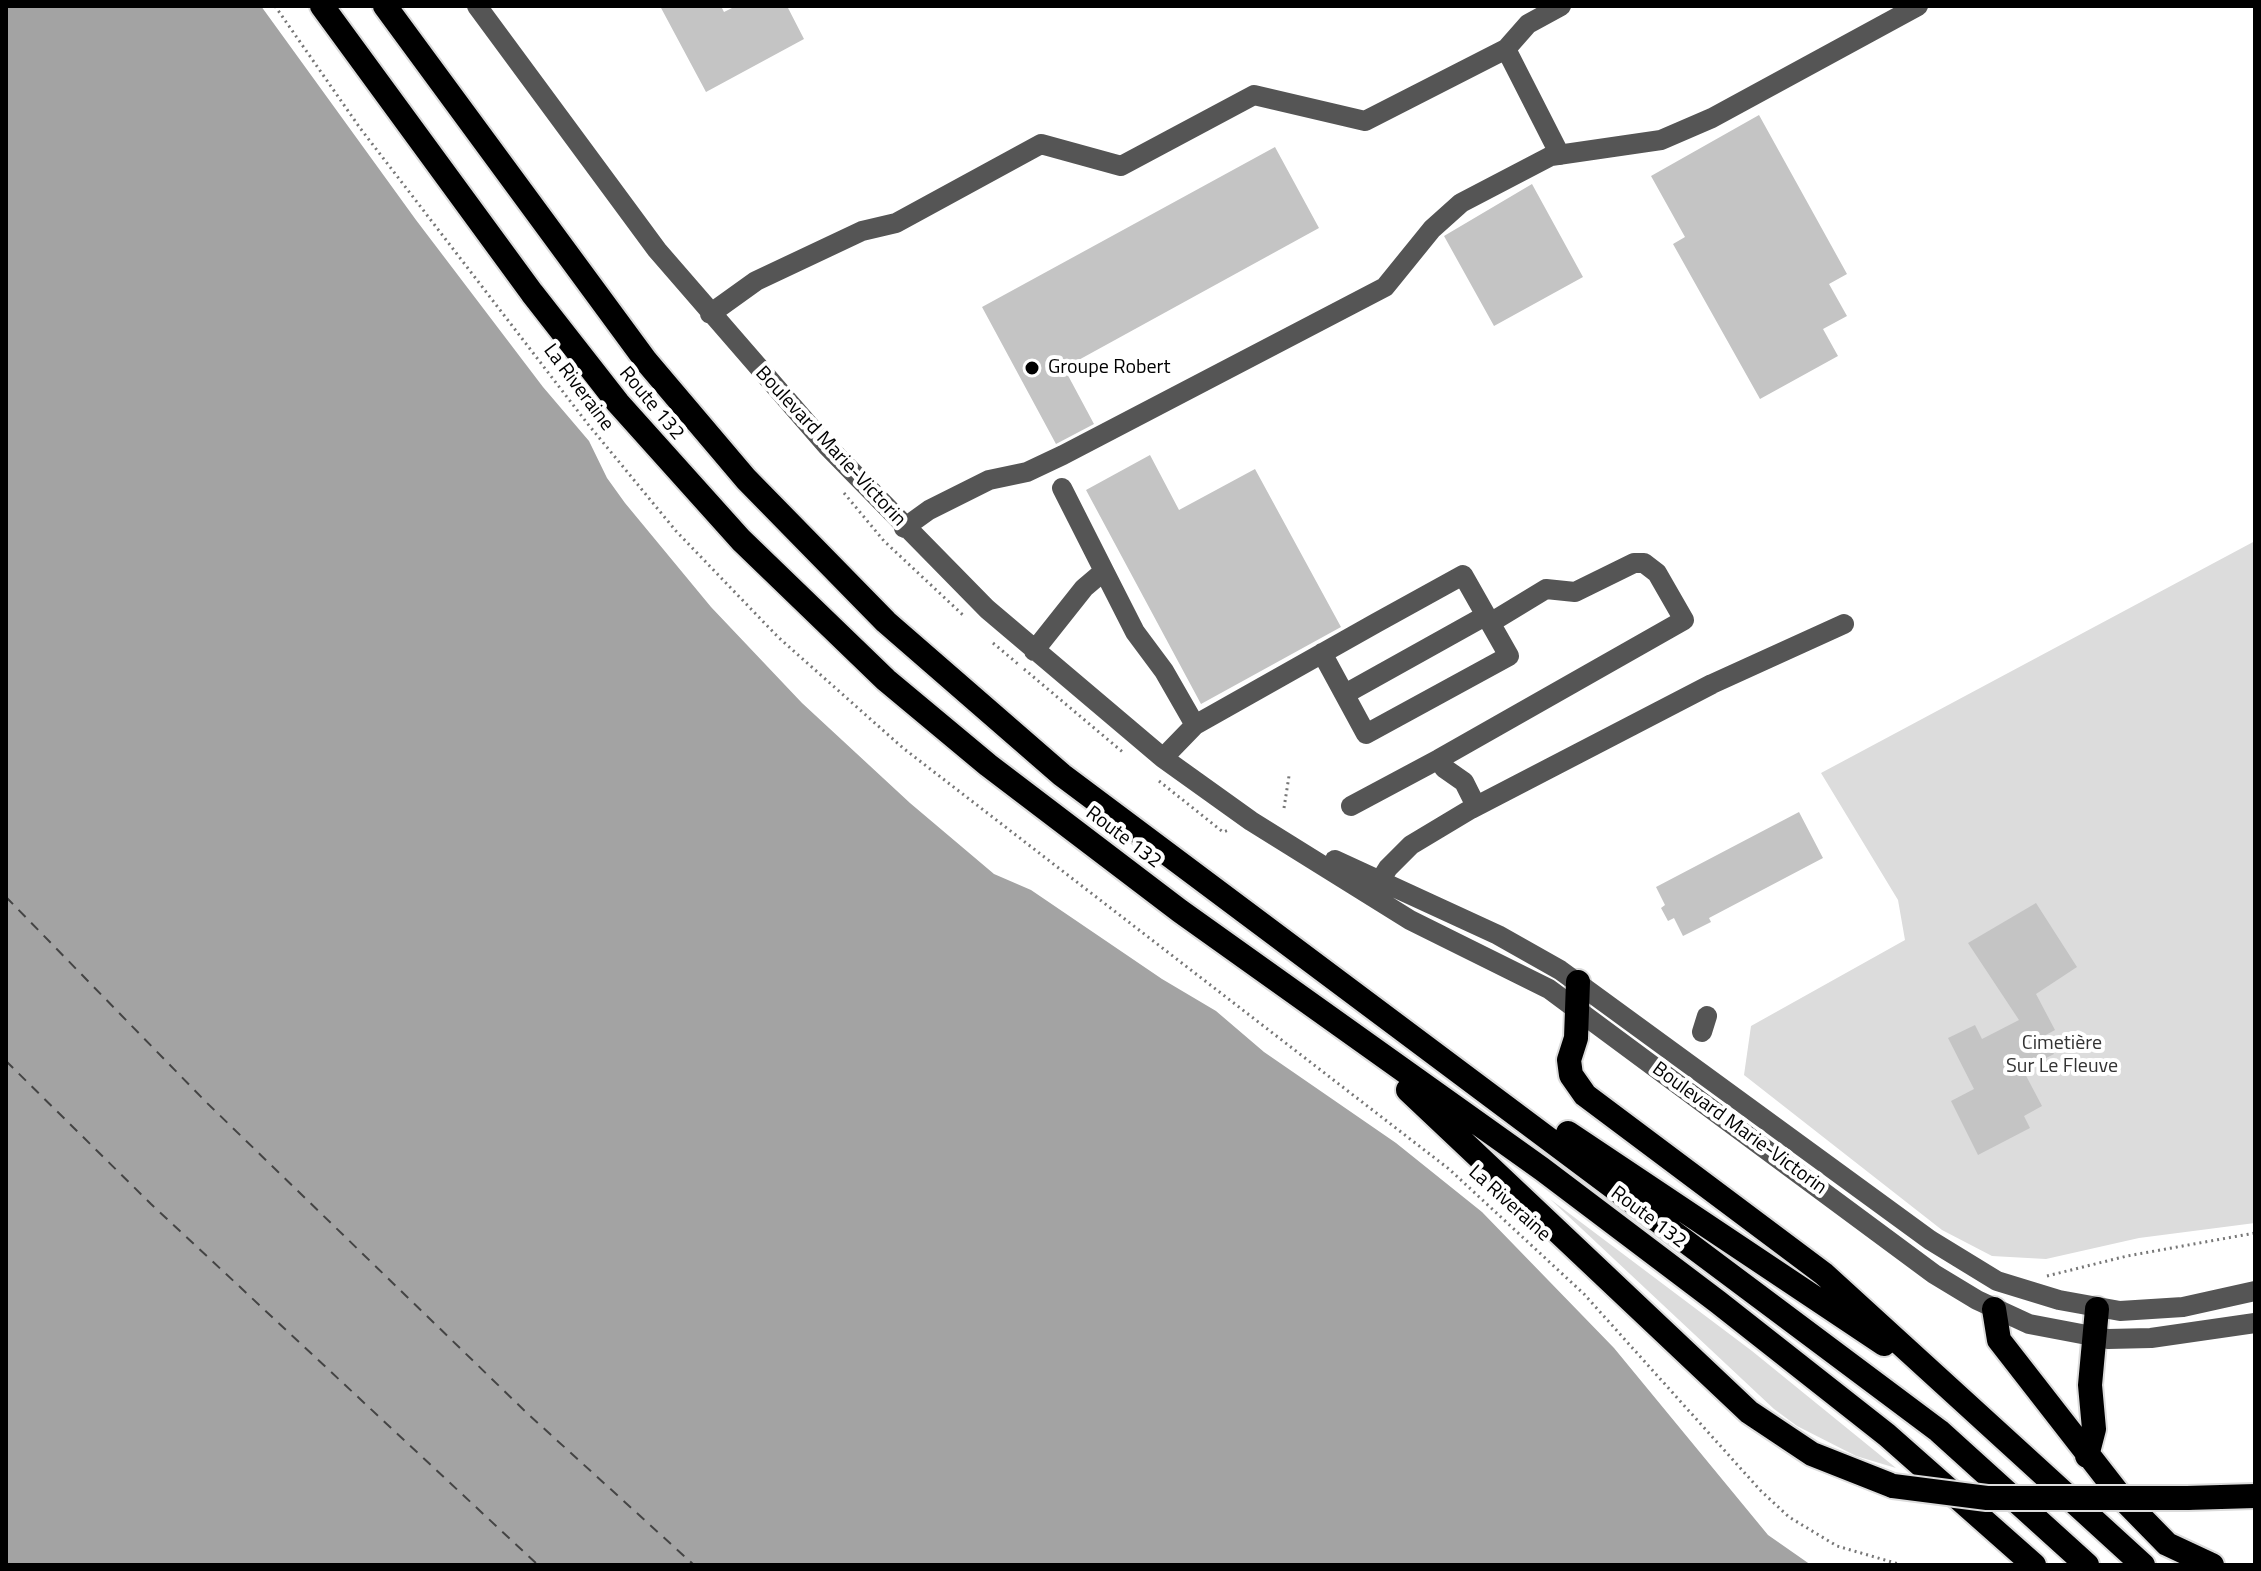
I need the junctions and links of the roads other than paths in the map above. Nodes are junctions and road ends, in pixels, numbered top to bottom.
1 (322, 6) edge
2 (385, 6) edge
3 (477, 6) edge
4 (1561, 6) edge
5 (1918, 6) edge
6 (1506, 49) junction
7 (1560, 155) junction
8 (710, 314) junction
9 (1062, 488) dead end
10 (904, 528) junction
11 (1104, 571) junction
12 (1488, 620) junction
13 (1844, 624) dead end
14 (1034, 651) junction
15 (1322, 653) junction
16 (1345, 694) junction
17 (1195, 725) junction
18 (1163, 758) junction
19 (1439, 759) junction
20 (1351, 806) dead end
21 (1476, 806) junction
22 (1375, 889) junction
23 (1323, 968) junction
24 (1569, 976) junction
25 (1549, 989) junction
26 (1583, 1024) junction
27 (1355, 1038) junction
28 (1676, 1053) junction
29 (1662, 1072) junction
30 (1706, 1075) junction
31 (1691, 1093) junction
32 (2255, 1291) edge
33 (1994, 1309) junction
34 (2097, 1309) junction
35 (2255, 1323) edge
36 (2094, 1338) junction
37 (1943, 1382) junction
38 (2087, 1456) junction
39 (2255, 1496) edge
40 (2034, 1565) edge
41 (2087, 1565) edge
42 (2143, 1565) edge
43 (2212, 1565) edge

1 - 27 highway, Route 132
2 - 23 highway, Route 132
3 - 8 street, Boulevard Marie-Victorin
4 - 6 street
5 - 7 street
6 - 7 street
6 - 8 street
7 - 10 street
8 - 10 street, Boulevard Marie-Victorin
9 - 11 street
10 - 14 street, Boulevard Marie-Victorin
11 - 14 street
11 - 17 street
12 - 15 street
12 - 16 street
12 - 16 street
12 - 19 street
13 - 21 street
14 - 18 street, Boulevard Marie-Victorin
15 - 16 street
15 - 17 street
17 - 18 street
18 - 22 street, Boulevard Marie-Victorin
19 - 20 street
19 - 21 street
21 - 22 street
22 - 24 street, Boulevard Marie-Victorin
22 - 25 street, Boulevard Marie-Victorin
23 - 37 highway
23 - 41 highway, Route 132
24 - 25 street
24 - 26 highway
24 - 28 street, Boulevard Marie-Victorin
25 - 26 street, Boulevard Marie-Victorin
26 - 29 street, Boulevard Marie-Victorin
26 - 37 highway
27 - 39 highway, bridge
27 - 40 highway, Route 132
28 - 29 street
28 - 30 street, Boulevard Marie-Victorin
29 - 31 street, Boulevard Marie-Victorin
30 - 31 street
30 - 34 street, Boulevard Marie-Victorin
31 - 33 street, Boulevard Marie-Victorin
32 - 34 street, Boulevard Marie-Victorin
33 - 36 street, Boulevard Marie-Victorin
33 - 38 highway
34 - 36 highway
35 - 36 street, Boulevard Marie-Victorin
36 - 38 highway
37 - 42 highway
38 - 43 highway

